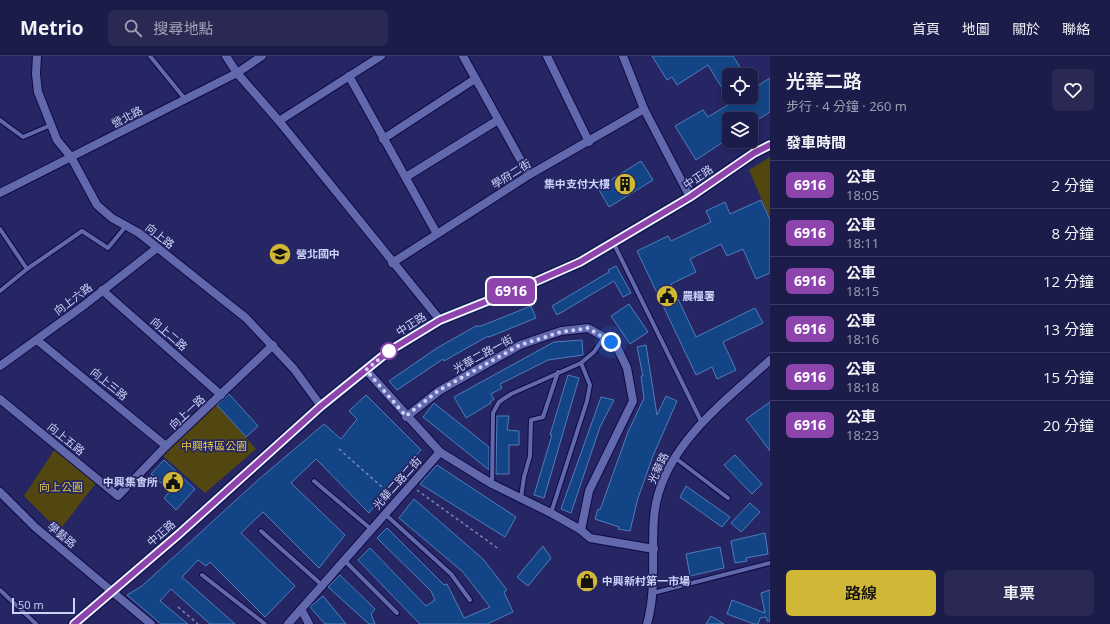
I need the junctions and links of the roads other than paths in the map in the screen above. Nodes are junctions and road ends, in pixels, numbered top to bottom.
1 (37, 56) edge
2 (150, 56) edge
3 (226, 56) edge
4 (262, 56) edge
5 (381, 56) edge
6 (463, 56) edge
7 (547, 56) edge
8 (623, 56) edge
9 (237, 73) junction
10 (349, 76) junction
11 (475, 79) junction
12 (186, 99) junction
13 (644, 109) junction
14 (0, 120) edge
15 (498, 120) junction
16 (280, 121) junction
17 (51, 125) junction
18 (383, 139) junction
19 (589, 142) junction
20 (770, 145) edge
21 (72, 158) junction
22 (529, 175) junction
23 (406, 177) junction
24 (0, 193) edge
25 (690, 197) junction
26 (126, 226) junction
27 (0, 228) edge
28 (437, 234) junction
29 (613, 242) junction
30 (157, 248) junction
31 (392, 263) junction
32 (27, 269) junction
33 (102, 290) junction
34 (0, 291) edge
35 (440, 320) junction
36 (604, 337) junction
37 (37, 340) junction
38 (273, 345) junction
39 (770, 360) edge
40 (582, 363) junction
41 (0, 366) edge
42 (366, 370) junction
43 (558, 372) junction
44 (221, 395) junction
45 (0, 400) edge
46 (321, 406) junction
47 (406, 416) junction
48 (703, 424) junction
49 (166, 446) junction
50 (440, 452) junction
51 (674, 457) junction
52 (314, 481) dead end
53 (492, 484) junction
54 (0, 492) edge
55 (118, 496) joint
56 (728, 498) dead end
57 (520, 499) junction
58 (550, 513) junction
59 (384, 514) junction
60 (371, 529) junction
61 (580, 530) junction
62 (261, 531) dead end
63 (654, 549) junction
64 (344, 560) junction
65 (770, 563) edge
66 (202, 575) dead end
67 (322, 585) junction
68 (0, 590) edge
69 (113, 591) junction
70 (653, 593) junction
71 (470, 600) dead end
72 (301, 609) junction
73 (397, 613) dead end
74 (36, 624) edge
75 (74, 624) edge
76 (152, 624) edge
77 (265, 624) edge
78 (288, 624) edge
79 (309, 624) edge
80 (647, 624) edge

1 - 17 street, 向上路
2 - 12 lane
3 - 9 street
4 - 9 street, 營北路
5 - 10 street
6 - 11 street
7 - 19 street
8 - 13 street
9 - 12 street, 營北路
9 - 16 street
10 - 16 street
10 - 18 street
11 - 15 street
11 - 18 street
12 - 21 street, 營北路
13 - 19 street, 學府二街
13 - 25 street
14 - 17 lane
15 - 22 street
15 - 23 street
16 - 31 street
17 - 21 street, 向上路
18 - 23 street
19 - 22 street, 學府二街
20 - 25 main road, 中正路
21 - 24 street, 營北路
21 - 26 street, 向上路
22 - 28 street, 學府二街
23 - 28 street
25 - 29 main road, 中正路
26 - 30 street, 向上路
26 - 32 lane
27 - 32 lane
28 - 31 street, 學府二街
29 - 35 main road, 中正路
29 - 48 lane
30 - 33 street, 向上六路
30 - 38 street, 向上路
31 - 35 street
32 - 34 lane
33 - 37 street, 向上六路
33 - 44 street, 向上二路
35 - 42 main road, 中正路
36 - 40 lane
36 - 47 street, 光華二路一街
36 - 61 street, 光華二路一街
37 - 41 street, 向上六路
37 - 49 street, 向上三路
38 - 44 street, 向上一路
38 - 46 street, 向上路
39 - 48 street, 光華路
40 - 43 lane
40 - 58 lane
42 - 46 main road, 中正路
42 - 47 street
43 - 53 lane
43 - 57 lane
44 - 49 street, 向上一路
45 - 55 street, 向上五路
46 - 69 main road, 中正路
47 - 50 street
48 - 51 street, 光華路
49 - 55 street, 向上一路
50 - 53 street
50 - 59 street, 光華二路二街
51 - 56 lane
51 - 63 street, 光華路
52 - 60 lane
53 - 57 street
54 - 69 street, 學藝路
57 - 58 street
58 - 61 street
59 - 60 street, 光華二路二街
59 - 71 lane
60 - 64 street, 光華二路二街
61 - 63 street
62 - 67 lane
63 - 70 street, 光華路
64 - 67 street, 光華二路二街
64 - 73 lane
65 - 70 lane
66 - 77 lane
67 - 72 street, 光華二路二街
68 - 74 lane
69 - 75 main road, 中正路
69 - 76 street, 學藝路
70 - 80 street, 光華路
72 - 78 street, 光華二路二街
72 - 79 street

